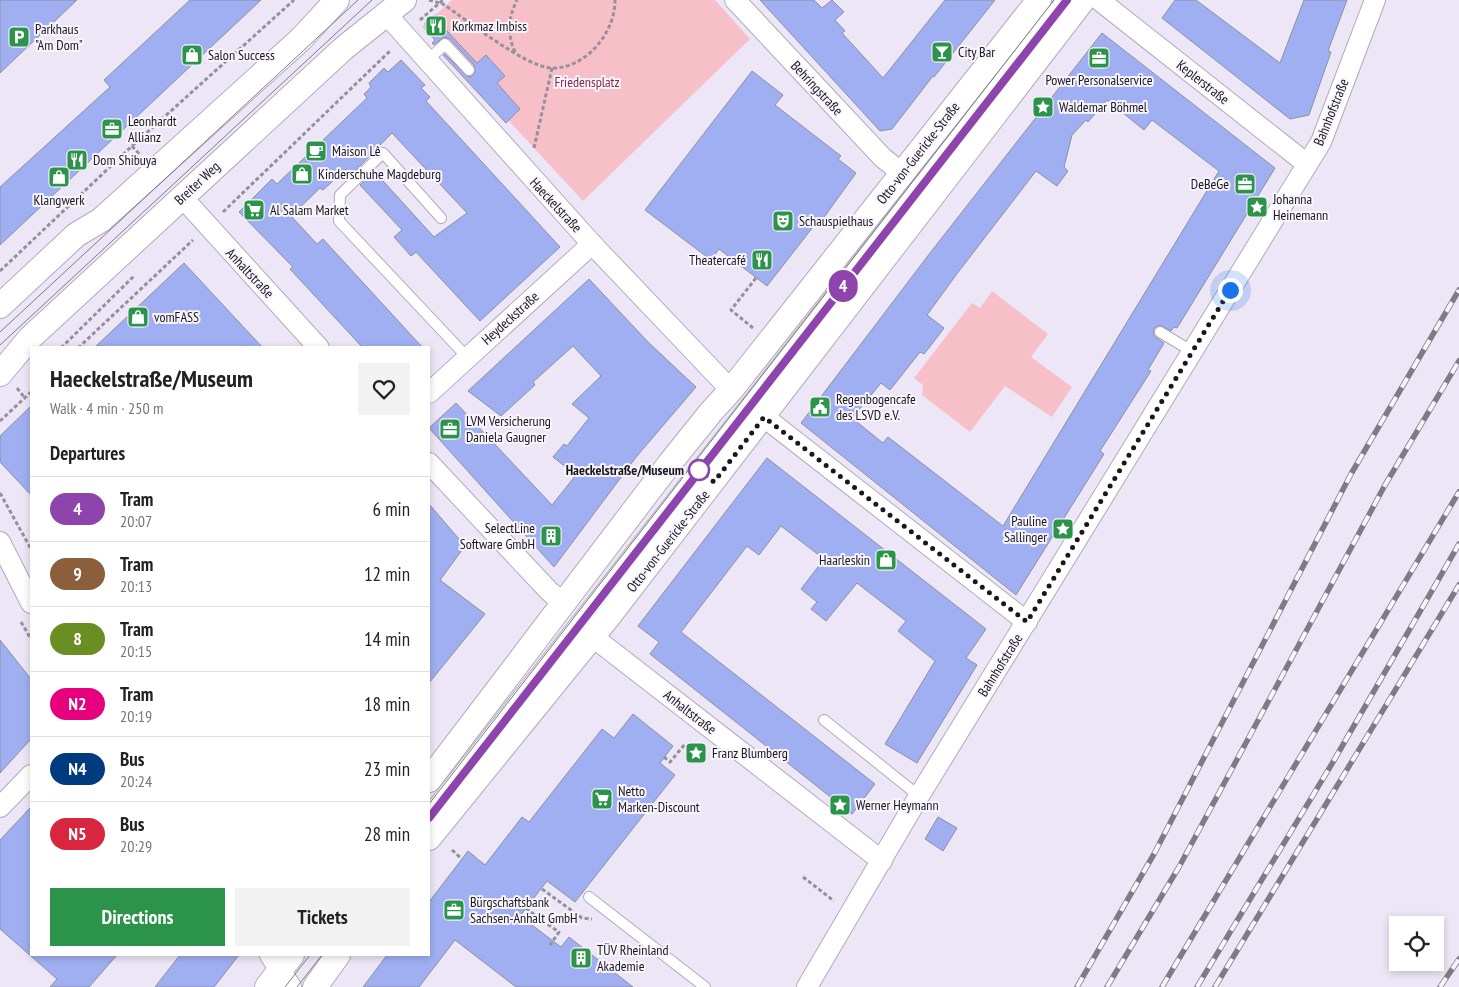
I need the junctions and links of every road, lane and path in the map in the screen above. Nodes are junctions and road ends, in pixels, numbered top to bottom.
1 (294, 0) edge
2 (337, 0) edge
3 (429, 0) edge
4 (517, 0) edge
5 (615, 0) edge
6 (735, 0) edge
7 (1040, 0) edge
8 (1060, 0) edge
9 (1083, 0) edge
10 (1100, 0) edge
11 (1375, 0) edge
12 (442, 2) edge
13 (395, 7) edge
14 (404, 34) junction
15 (516, 52) junction
16 (427, 61) junction
17 (552, 68) junction
18 (469, 70) dead end
19 (1307, 164) junction
20 (902, 173) junction
21 (528, 174) junction
22 (182, 197) junction
23 (222, 212) dead end
24 (441, 218) dead end
25 (199, 234) dead end
26 (592, 244) junction
27 (0, 271) edge
28 (756, 278) dead end
29 (0, 306) edge
30 (754, 328) dead end
31 (1160, 332) dead end
32 (80, 346) edge
33 (317, 346) edge
34 (1192, 352) junction
35 (467, 357) junction
36 (6, 379) edge
37 (731, 390) junction
38 (430, 392) edge
39 (30, 393) edge
40 (25, 398) junction
41 (764, 417) junction
42 (0, 421) edge
43 (430, 464) edge
44 (0, 493) edge
45 (0, 542) edge
46 (30, 547) edge
47 (30, 601) edge
48 (563, 603) junction
49 (1027, 622) junction
50 (593, 637) junction
51 (824, 720) dead end
52 (685, 744) dead end
53 (664, 757) dead end
54 (30, 776) edge
55 (430, 779) edge
56 (919, 796) junction
57 (0, 807) edge
58 (430, 809) edge
59 (430, 837) edge
60 (452, 850) dead end
61 (462, 859) dead end
62 (882, 861) junction
63 (803, 876) dead end
64 (589, 897) dead end
65 (526, 908) dead end
66 (850, 913) junction
67 (537, 917) junction
68 (531, 924) dead end
69 (550, 945) dead end
70 (301, 956) edge
71 (324, 956) edge
72 (337, 956) edge
73 (280, 971) edge
74 (310, 987) edge
75 (314, 987) edge
76 (705, 987) edge
77 (807, 987) edge

1 - 27 path
2 - 29 street
3 - 12 path
4 - 15 path
5 - 17 path
6 - 20 street, Behringstraße
7 - 20 street, Otto-von-Guericke-Straße
8 - 58 lane
9 - 41 street, Otto-von-Guericke-Straße
10 - 19 street, Keplerstraße
11 - 19 street, Bahnhofstraße
12 - 14 path
12 - 15 path
13 - 14 street, Haeckelstraße
13 - 22 street, Breiter Weg
14 - 16 street, Haeckelstraße
14 - 23 path
15 - 17 path
16 - 18 lane
16 - 21 street, Haeckelstraße
17 - 21 path
19 - 34 street, Bahnhofstraße
20 - 37 street, Otto-von-Guericke-Straße
21 - 26 street, Haeckelstraße
22 - 33 street, Anhaltstraße
22 - 36 street, Breiter Weg
24 - 35 lane
25 - 32 path
26 - 35 street, Heydeckstraße
26 - 37 street, Haeckelstraße
28 - 30 path
31 - 34 lane
34 - 49 street, Bahnhofstraße
35 - 38 street, Heydeckstraße
36 - 40 path
37 - 48 street, Otto-von-Guericke-Straße
39 - 40 path
40 - 42 path
41 - 49 street
41 - 50 street, Otto-von-Guericke-Straße
43 - 48 street
44 - 46 path
45 - 47 street
48 - 55 street, Otto-von-Guericke-Straße
49 - 56 street, Bahnhofstraße
50 - 59 street, Otto-von-Guericke-Straße
50 - 62 street, Anhaltstraße
51 - 56 lane
52 - 53 path
54 - 57 street
56 - 62 street, Bahnhofstraße
60 - 61 path
62 - 66 street, Bahnhofstraße
63 - 66 path
64 - 76 lane
65 - 67 path
66 - 77 street, Bahnhofstraße
67 - 68 path
67 - 69 path
70 - 73 lane
71 - 74 lane
72 - 75 street

